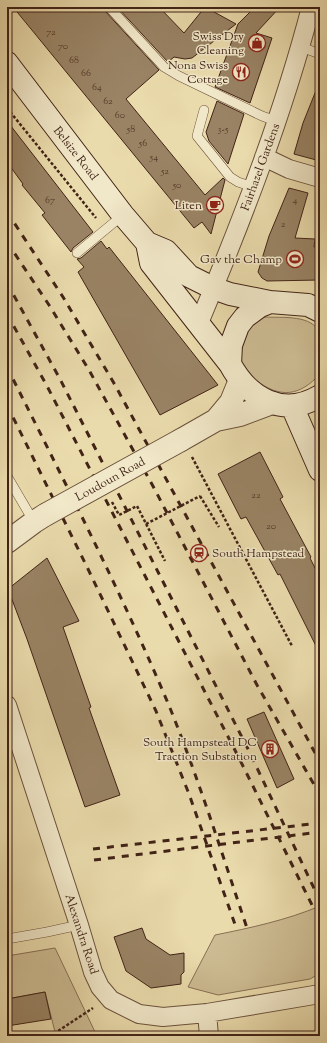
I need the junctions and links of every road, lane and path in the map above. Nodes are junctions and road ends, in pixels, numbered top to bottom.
1 (109, 7) edge
2 (311, 7) edge
3 (301, 47) junction
4 (320, 54) edge
5 (7, 63) edge
6 (7, 108) edge
7 (204, 110) dead end
8 (276, 121) junction
9 (264, 157) junction
10 (320, 178) edge
11 (253, 187) junction
12 (123, 215) junction
13 (106, 230) junction
14 (147, 243) junction
15 (77, 253) dead end
16 (213, 288) junction
17 (270, 302) junction
18 (316, 307) edge
19 (199, 323) junction
20 (235, 372) junction
21 (318, 398) edge
22 (282, 404) junction
23 (216, 420) junction
24 (181, 439) junction
25 (320, 470) edge
26 (7, 476) edge
27 (102, 483) junction
28 (40, 518) junction
29 (146, 524) junction
30 (219, 527) dead end
31 (7, 542) edge
32 (165, 560) dead end
33 (292, 646) dead end
34 (7, 706) edge
35 (79, 925) junction
36 (7, 939) edge
37 (320, 994) edge
38 (91, 1009) dead end
39 (207, 1013) junction
40 (39, 1036) edge
41 (209, 1036) edge

1 - 8 lane
2 - 3 street, Fairhazel Gardens
3 - 4 lane
3 - 8 street, Fairhazel Gardens
5 - 12 main road, Belsize Road
6 - 13 path
7 - 11 lane
8 - 9 street, Fairhazel Gardens
9 - 10 street
9 - 11 street, Fairhazel Gardens
11 - 16 street, Fairhazel Gardens
12 - 13 lane
12 - 14 main road, Belsize Road
13 - 15 lane
14 - 16 main road, Belsize Road
14 - 19 main road, Belsize Road
16 - 17 main road, Belsize Road
16 - 19 street, Fairhazel Gardens
17 - 18 main road, Belsize Road
17 - 20 main road, Loudoun Road
19 - 20 main road, Belsize Road
20 - 22 main road, Belsize Road
20 - 23 main road, Loudoun Road
21 - 22 main road, Loudoun Road
22 - 23 main road, Loudoun Road
22 - 25 main road
23 - 24 main road, Loudoun Road
24 - 27 main road, Loudoun Road, bridge
24 - 33 path
26 - 28 lane
27 - 28 main road, Loudoun Road, bridge
27 - 29 path
28 - 31 main road, Loudoun Road
29 - 30 path, bridge
29 - 32 path
34 - 35 street, Alexandra Road
35 - 36 lane
35 - 39 street, Alexandra Road
37 - 39 street, Alexandra Road
38 - 40 path
39 - 41 street

